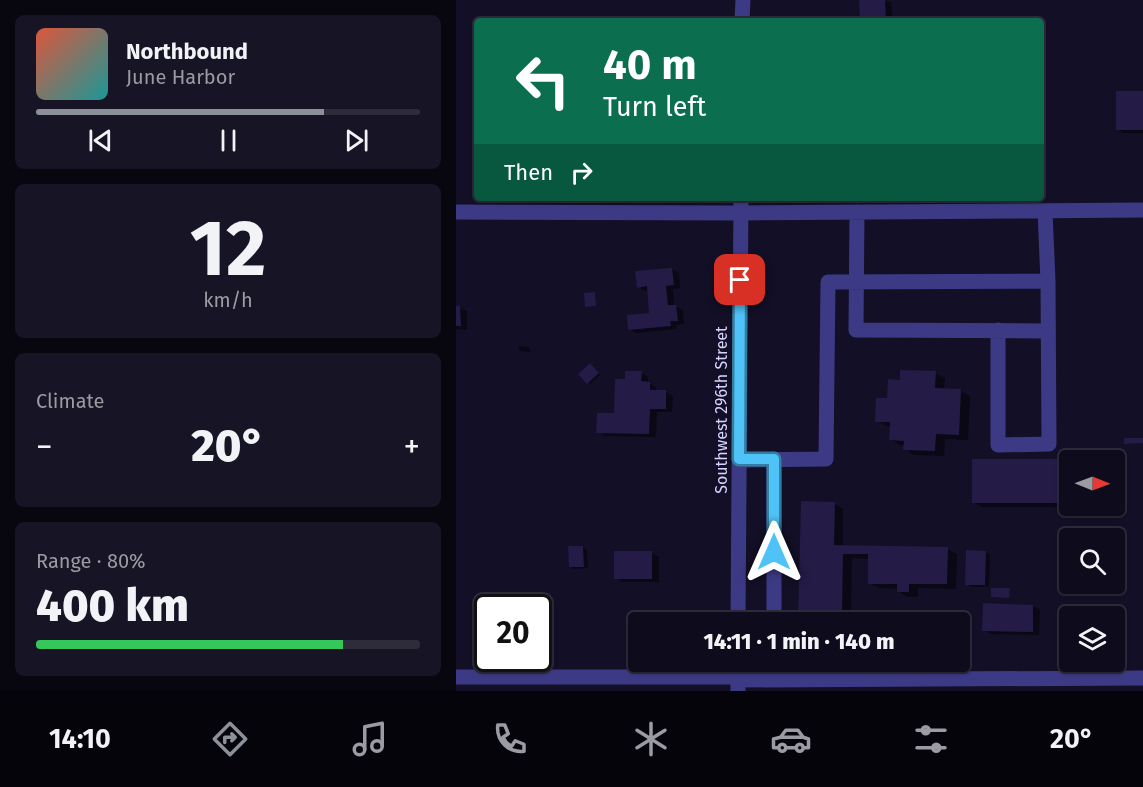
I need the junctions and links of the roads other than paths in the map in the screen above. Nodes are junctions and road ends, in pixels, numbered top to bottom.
1 (742, 0) edge
2 (742, 18) edge
3 (741, 205) edge
4 (1143, 210) edge
5 (1046, 211) junction
6 (456, 212) edge
7 (857, 212) junction
8 (1048, 281) junction
9 (856, 282) junction
10 (998, 330) junction
11 (1048, 331) junction
12 (739, 459) junction
13 (774, 459) junction
14 (738, 612) edge
15 (774, 612) edge
16 (775, 672) edge
17 (456, 677) edge
18 (738, 677) edge
19 (1143, 678) edge
20 (775, 680) junction
21 (509, 684) edge

1 - 2 street
3 - 6 street
3 - 7 street
3 - 12 street, Southwest 296th Street
4 - 5 street
5 - 7 street
5 - 8 street
7 - 9 street
8 - 9 street
8 - 11 street
9 - 10 street
9 - 13 street
10 - 11 street
10 - 11 street
12 - 13 street
12 - 14 street, Southwest 296th Street
13 - 15 street
16 - 20 street
17 - 21 street
18 - 20 street
18 - 21 street
19 - 20 street

